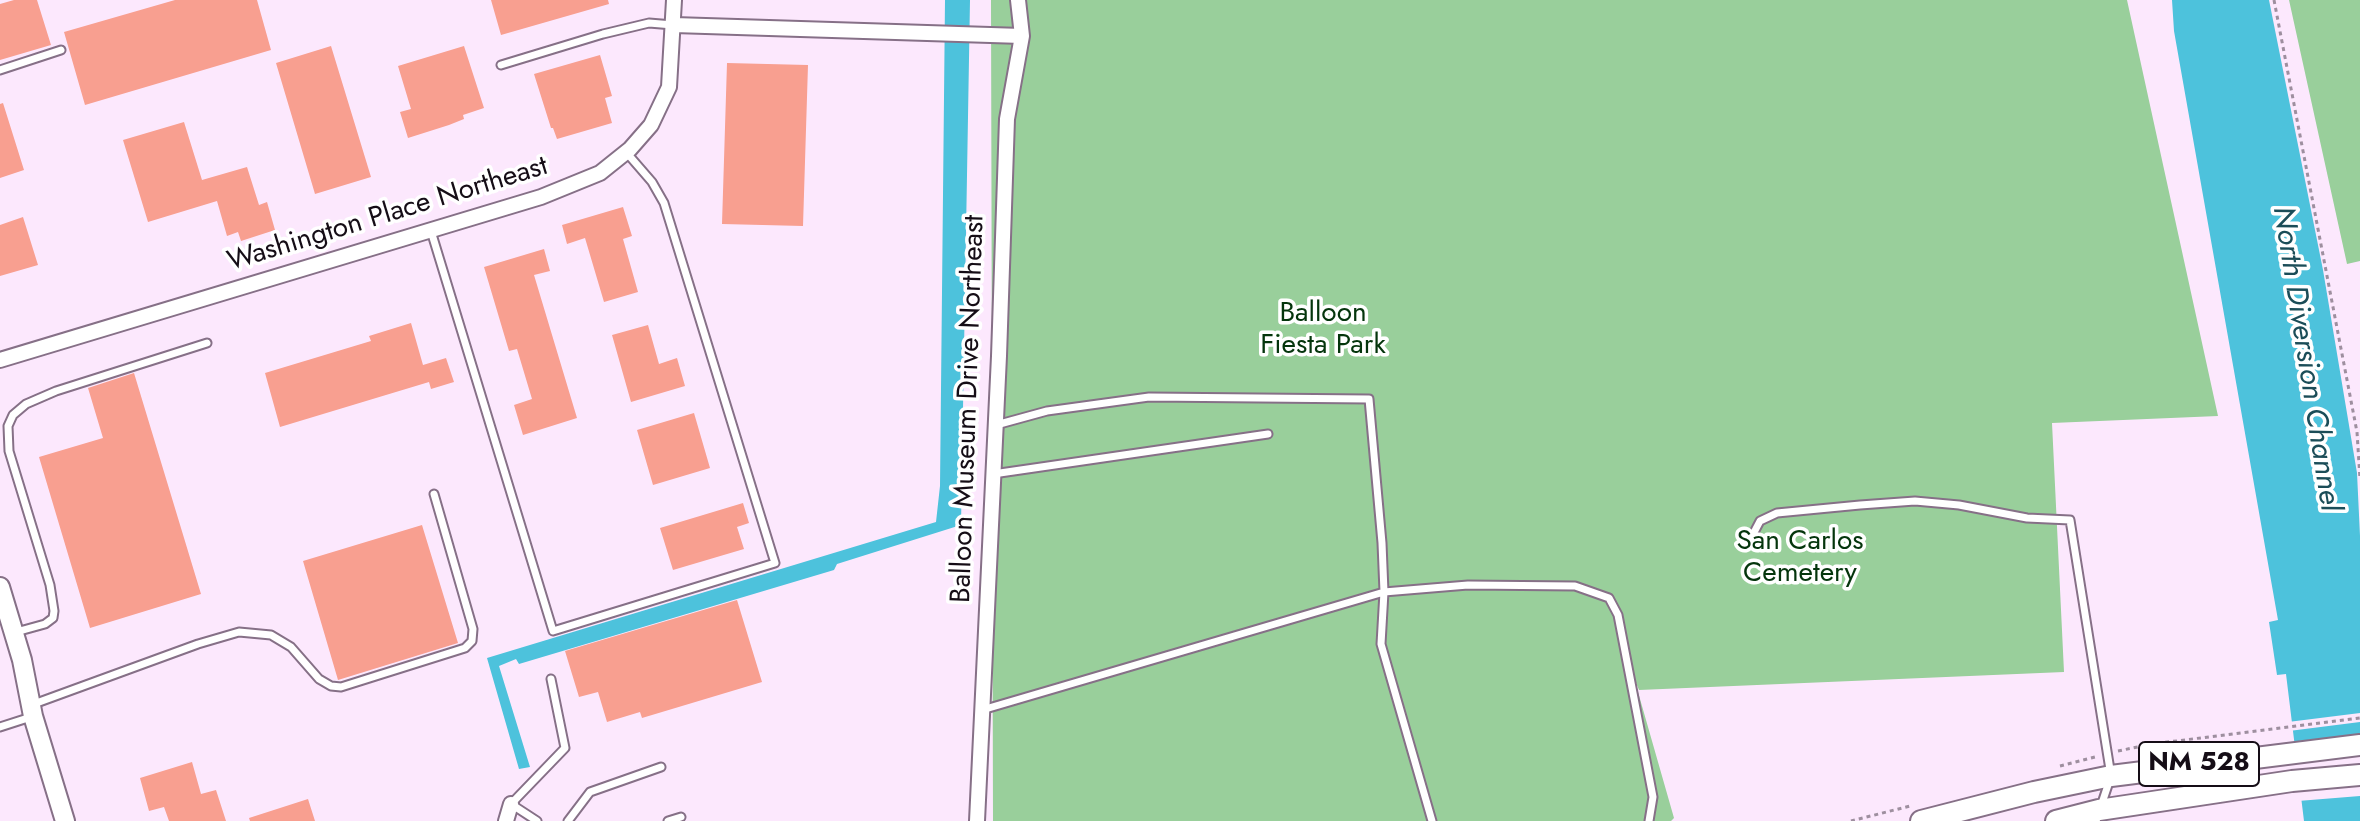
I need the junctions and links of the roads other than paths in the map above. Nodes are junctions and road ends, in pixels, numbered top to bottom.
1 (674, 0) edge
2 (1018, 0) edge
3 (674, 25) junction
4 (1022, 36) junction
5 (61, 50) dead end
6 (501, 65) dead end
7 (0, 70) edge
8 (626, 152) junction
9 (430, 230) junction
10 (207, 343) dead end
11 (0, 360) edge
12 (996, 425) junction
13 (1268, 434) dead end
14 (993, 474) junction
15 (434, 494) dead end
16 (1749, 542) dead end
17 (0, 587) edge
18 (1384, 592) junction
19 (14, 632) junction
20 (551, 679) dead end
21 (32, 710) junction
22 (982, 710) junction
23 (0, 727) edge
24 (2360, 745) edge
25 (661, 767) dead end
26 (2360, 775) edge
27 (2111, 776) junction
28 (511, 804) junction
29 (681, 817) dead end
30 (2101, 817) edge
31 (65, 821) edge
32 (506, 821) edge
33 (537, 821) edge
34 (568, 821) edge
35 (668, 821) edge
36 (977, 821) edge
37 (1432, 821) edge
38 (1649, 821) edge
39 (1921, 821) edge
40 (2056, 821) edge

1 - 3 street, Washington Place Northeast
2 - 4 street, Balloon Museum Drive Northeast
3 - 4 street
3 - 6 lane
3 - 8 street, Washington Place Northeast
4 - 12 street, Balloon Museum Drive Northeast
5 - 7 lane
8 - 9 street, Washington Place Northeast
8 - 9 lane
9 - 11 street, Washington Place Northeast
10 - 19 lane
12 - 14 street, Balloon Museum Drive Northeast
12 - 18 lane
13 - 14 lane
14 - 22 street, Balloon Museum Drive Northeast
15 - 21 lane
16 - 27 lane
17 - 19 street
18 - 22 lane
18 - 37 lane
18 - 38 lane
19 - 21 street
20 - 28 lane
21 - 23 lane
21 - 31 street
22 - 36 street, Balloon Museum Drive Northeast
24 - 27 main road, NM 528
25 - 34 lane
26 - 30 main road, NM 528
27 - 30 lane
27 - 39 main road, NM 528
28 - 32 street
28 - 33 lane
29 - 35 lane
30 - 40 main road, NM 528

